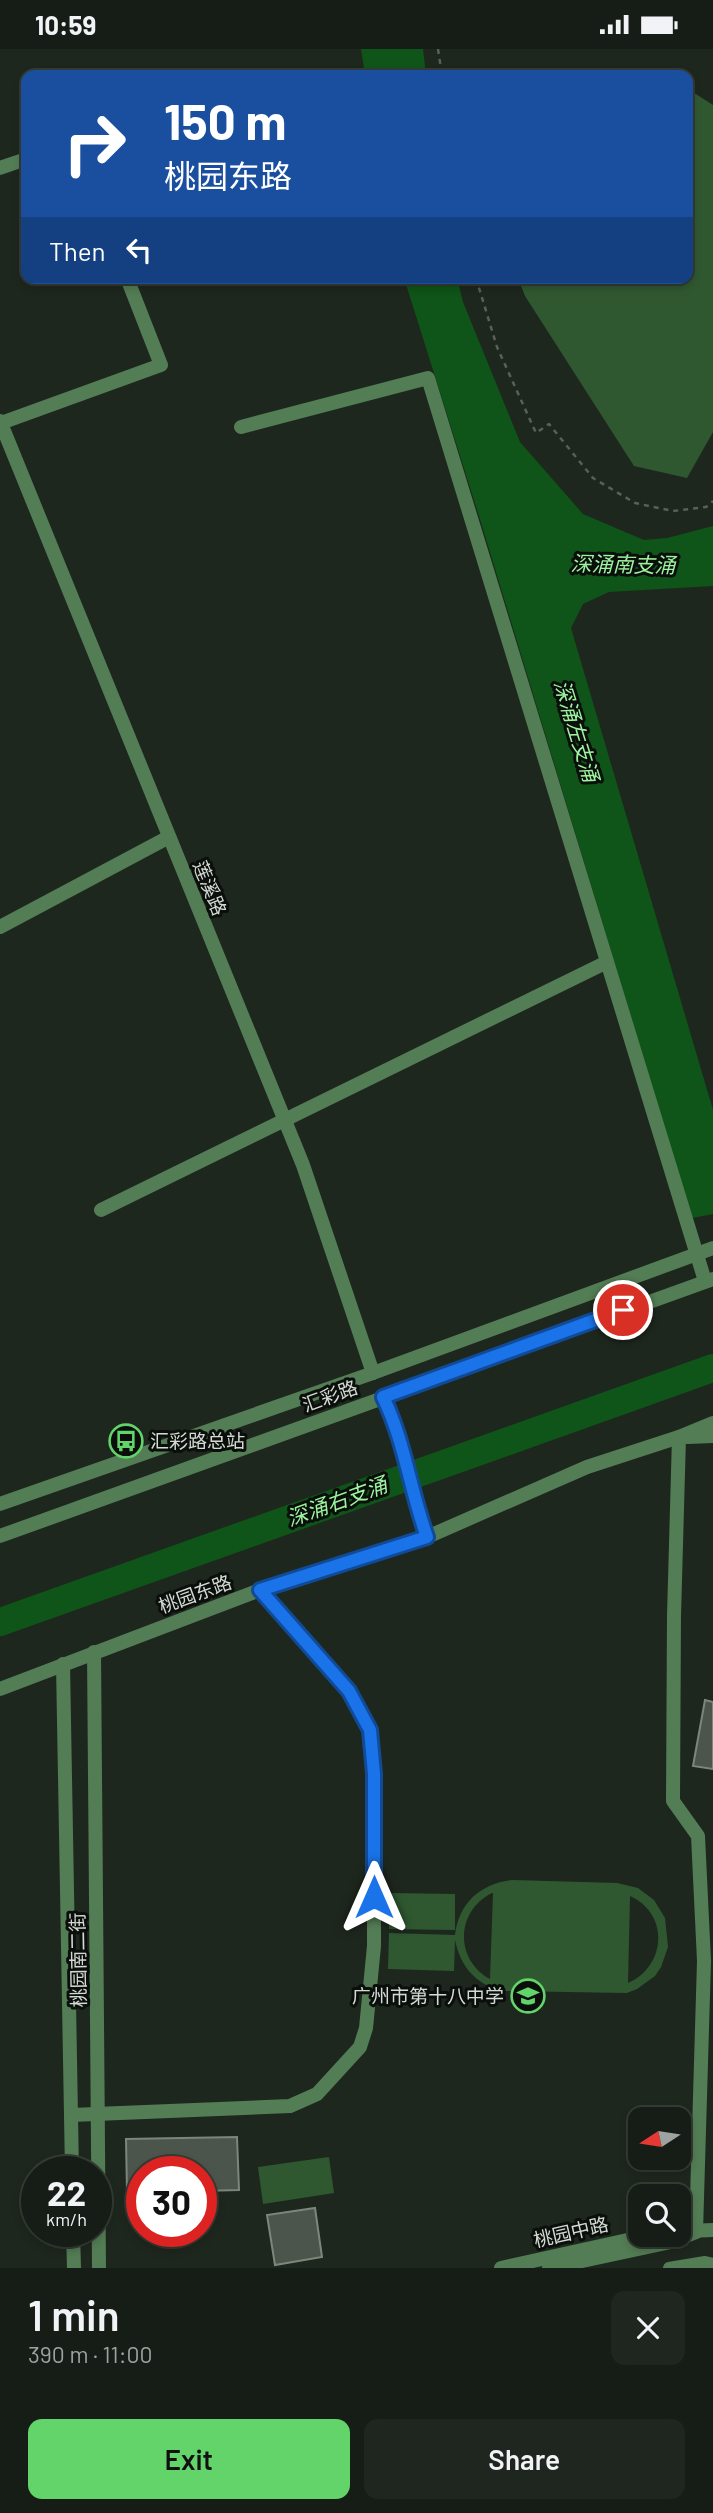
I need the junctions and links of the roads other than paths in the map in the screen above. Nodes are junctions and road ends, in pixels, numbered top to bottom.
1 (21, 161) edge
2 (0, 168) edge
3 (129, 284) edge
4 (0, 422) edge
5 (240, 427) dead end
6 (169, 837) junction
7 (0, 927) edge
8 (607, 962) junction
9 (284, 1120) junction
10 (101, 1210) dead end
11 (713, 1248) edge
12 (696, 1255) junction
13 (709, 1280) edge
14 (613, 1285) junction
15 (623, 1310) junction
16 (373, 1373) junction
17 (383, 1397) junction
18 (713, 1423) edge
19 (713, 1436) edge
20 (679, 1437) junction
21 (0, 1504) edge
22 (0, 1536) edge
23 (427, 1537) junction
24 (260, 1590) junction
25 (94, 1651) junction
26 (63, 1664) junction
27 (0, 1689) edge
28 (99, 2114) junction
29 (71, 2115) junction
30 (72, 2156) edge
31 (713, 2230) edge
32 (691, 2232) edge
33 (696, 2232) junction
34 (628, 2240) edge
35 (73, 2247) edge
36 (713, 2264) edge
37 (74, 2268) edge
38 (99, 2268) edge
39 (500, 2268) edge
40 (549, 2268) edge
41 (669, 2268) edge

1 - 2 street
3 - 4 street
4 - 6 street, 莲溪路
5 - 8 street
6 - 7 street
6 - 9 street, 莲溪路
8 - 9 street
8 - 12 street
9 - 10 street
9 - 16 street, 莲溪路
11 - 12 street, 汇彩路
12 - 13 street
12 - 14 street, 汇彩路
13 - 15 street, 汇彩路
14 - 15 street
14 - 16 street, 汇彩路
15 - 17 street, 汇彩路
16 - 21 street, 汇彩路
17 - 22 street, 汇彩路
17 - 23 street
18 - 20 street, 桃园东路
19 - 20 street, 桃园东路
20 - 23 street, 桃园东路
20 - 33 street
23 - 24 street, 桃园东路
24 - 25 street, 桃园东路
24 - 28 street
25 - 26 street, 桃园东路
25 - 28 street, 桃园南二街
26 - 27 street, 桃园东路
26 - 29 street, 桃园南二街
28 - 29 street
28 - 38 street, 桃园南二街
29 - 30 street, 桃园南二街
31 - 33 street, 桃园中路
32 - 33 street, 桃园中路
33 - 40 street, 桃园中路
34 - 39 street, 桃园中路
35 - 37 street
36 - 41 street

